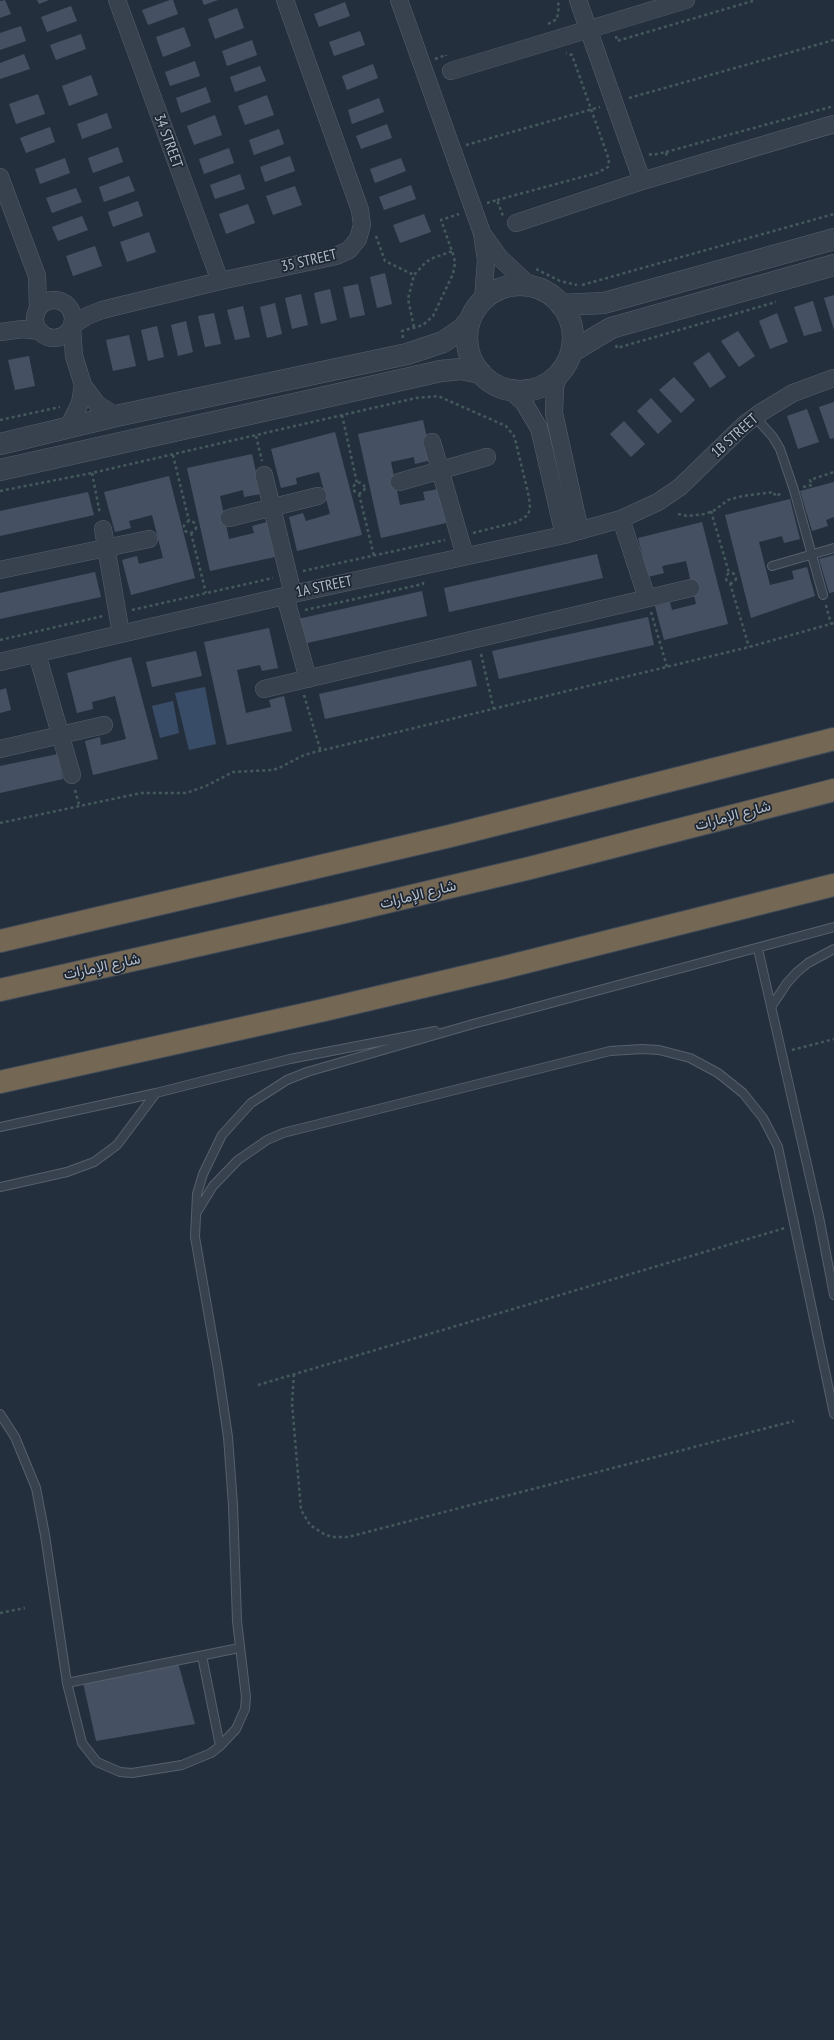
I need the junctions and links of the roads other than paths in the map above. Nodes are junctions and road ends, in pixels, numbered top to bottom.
1 (117, 0) edge
2 (285, 0) edge
3 (399, 0) edge
4 (578, 0) edge
5 (686, 0) edge
6 (588, 30) junction
7 (444, 69) road end
8 (834, 124) edge
9 (0, 177) edge
10 (642, 181) junction
11 (510, 221) road end
12 (482, 233) junction
13 (834, 239) edge
14 (834, 265) edge
15 (37, 276) junction
16 (532, 277) junction
17 (220, 282) junction
18 (482, 301) junction
19 (562, 305) junction
20 (37, 310) junction
21 (68, 315) junction
22 (470, 320) junction
23 (6, 331) edge
24 (46, 335) junction
25 (571, 352) junction
26 (74, 356) junction
27 (481, 373) junction
28 (559, 374) junction
29 (834, 378) edge
30 (83, 385) junction
31 (510, 390) junction
32 (116, 416) junction
33 (755, 417) junction
34 (68, 428) junction
35 (432, 442) dead end
36 (0, 444) edge
37 (487, 457) dead end
38 (0, 470) edge
39 (440, 470) junction
40 (264, 474) road end
41 (399, 482) dead end
42 (318, 496) dead end
43 (272, 508) junction
44 (646, 509) joint
45 (229, 518) dead end
46 (621, 519) junction
47 (103, 529) road end
48 (580, 531) junction
49 (564, 535) junction
50 (148, 539) dead end
51 (106, 548) junction
52 (834, 548) edge
53 (812, 555) junction
54 (465, 556) junction
55 (772, 566) dead end
56 (0, 570) edge
57 (691, 588) dead end
58 (289, 595) junction
59 (823, 595) road end
60 (648, 598) junction
61 (121, 634) junction
62 (37, 654) junction
63 (0, 662) edge
64 (304, 679) junction
65 (264, 689) dead end
66 (104, 725) dead end
67 (61, 735) junction
68 (834, 739) edge
69 (0, 749) edge
70 (72, 776) dead end
71 (834, 790) edge
72 (834, 885) edge
73 (834, 928) edge
74 (0, 941) edge
75 (758, 949) junction
76 (834, 949) edge
77 (0, 990) edge
78 (771, 1007) junction
79 (473, 1024) junction
80 (0, 1082) edge
81 (156, 1093) junction
82 (0, 1127) edge
83 (0, 1187) edge
84 (195, 1216) junction
85 (834, 1295) edge
86 (0, 1414) edge
87 (834, 1414) edge
88 (239, 1648) junction
89 (202, 1656) junction
90 (67, 1683) junction
91 (220, 1746) junction

1 - 17 street, 34 STREET
2 - 17 street, 35 STREET
3 - 12 street
4 - 6 street
5 - 6 street
6 - 7 street
6 - 10 street
8 - 10 street
9 - 15 street
10 - 11 street
12 - 16 street
12 - 18 street
13 - 19 street
14 - 25 street
15 - 20 street
15 - 21 street
16 - 18 street
16 - 19 street
17 - 21 street, 35 STREET
18 - 22 street
19 - 25 street
20 - 21 street
20 - 23 street
20 - 24 street
21 - 24 street
21 - 26 street
22 - 27 street
22 - 32 street
23 - 24 street
24 - 26 street
25 - 28 street
26 - 30 street
27 - 31 street
27 - 38 street
28 - 31 street
28 - 48 street
29 - 33 street, 1B STREET
30 - 32 street
30 - 34 street
31 - 49 street
32 - 34 street
33 - 44 street, 1B STREET
33 - 53 lane
34 - 36 street
35 - 39 street
37 - 39 street
39 - 41 street
39 - 54 street
40 - 43 street
42 - 43 street
43 - 45 street
43 - 58 street
44 - 46 street, 1A STREET
46 - 48 street, 1A STREET
46 - 60 street
47 - 51 street
48 - 49 street, 1A STREET
49 - 54 street, 1A STREET
50 - 51 street
51 - 56 street
51 - 61 street
52 - 53 lane
53 - 55 lane
53 - 59 lane
54 - 58 street, 1A STREET
57 - 60 street
58 - 61 street, 1A STREET
58 - 64 street
60 - 64 street
61 - 62 street, 1A STREET
62 - 63 street, 1A STREET
62 - 67 street
64 - 65 street
66 - 67 street
67 - 69 street
67 - 70 street
68 - 74 highway
71 - 77 highway, شارع الإمارات
72 - 80 highway
73 - 75 lane
75 - 78 lane
75 - 79 lane
76 - 78 lane
78 - 85 lane
79 - 81 lane
79 - 84 lane
81 - 82 lane
81 - 83 lane
84 - 87 lane
84 - 88 lane
86 - 90 lane
88 - 89 lane
88 - 91 lane
89 - 90 lane
89 - 91 lane
90 - 91 lane

